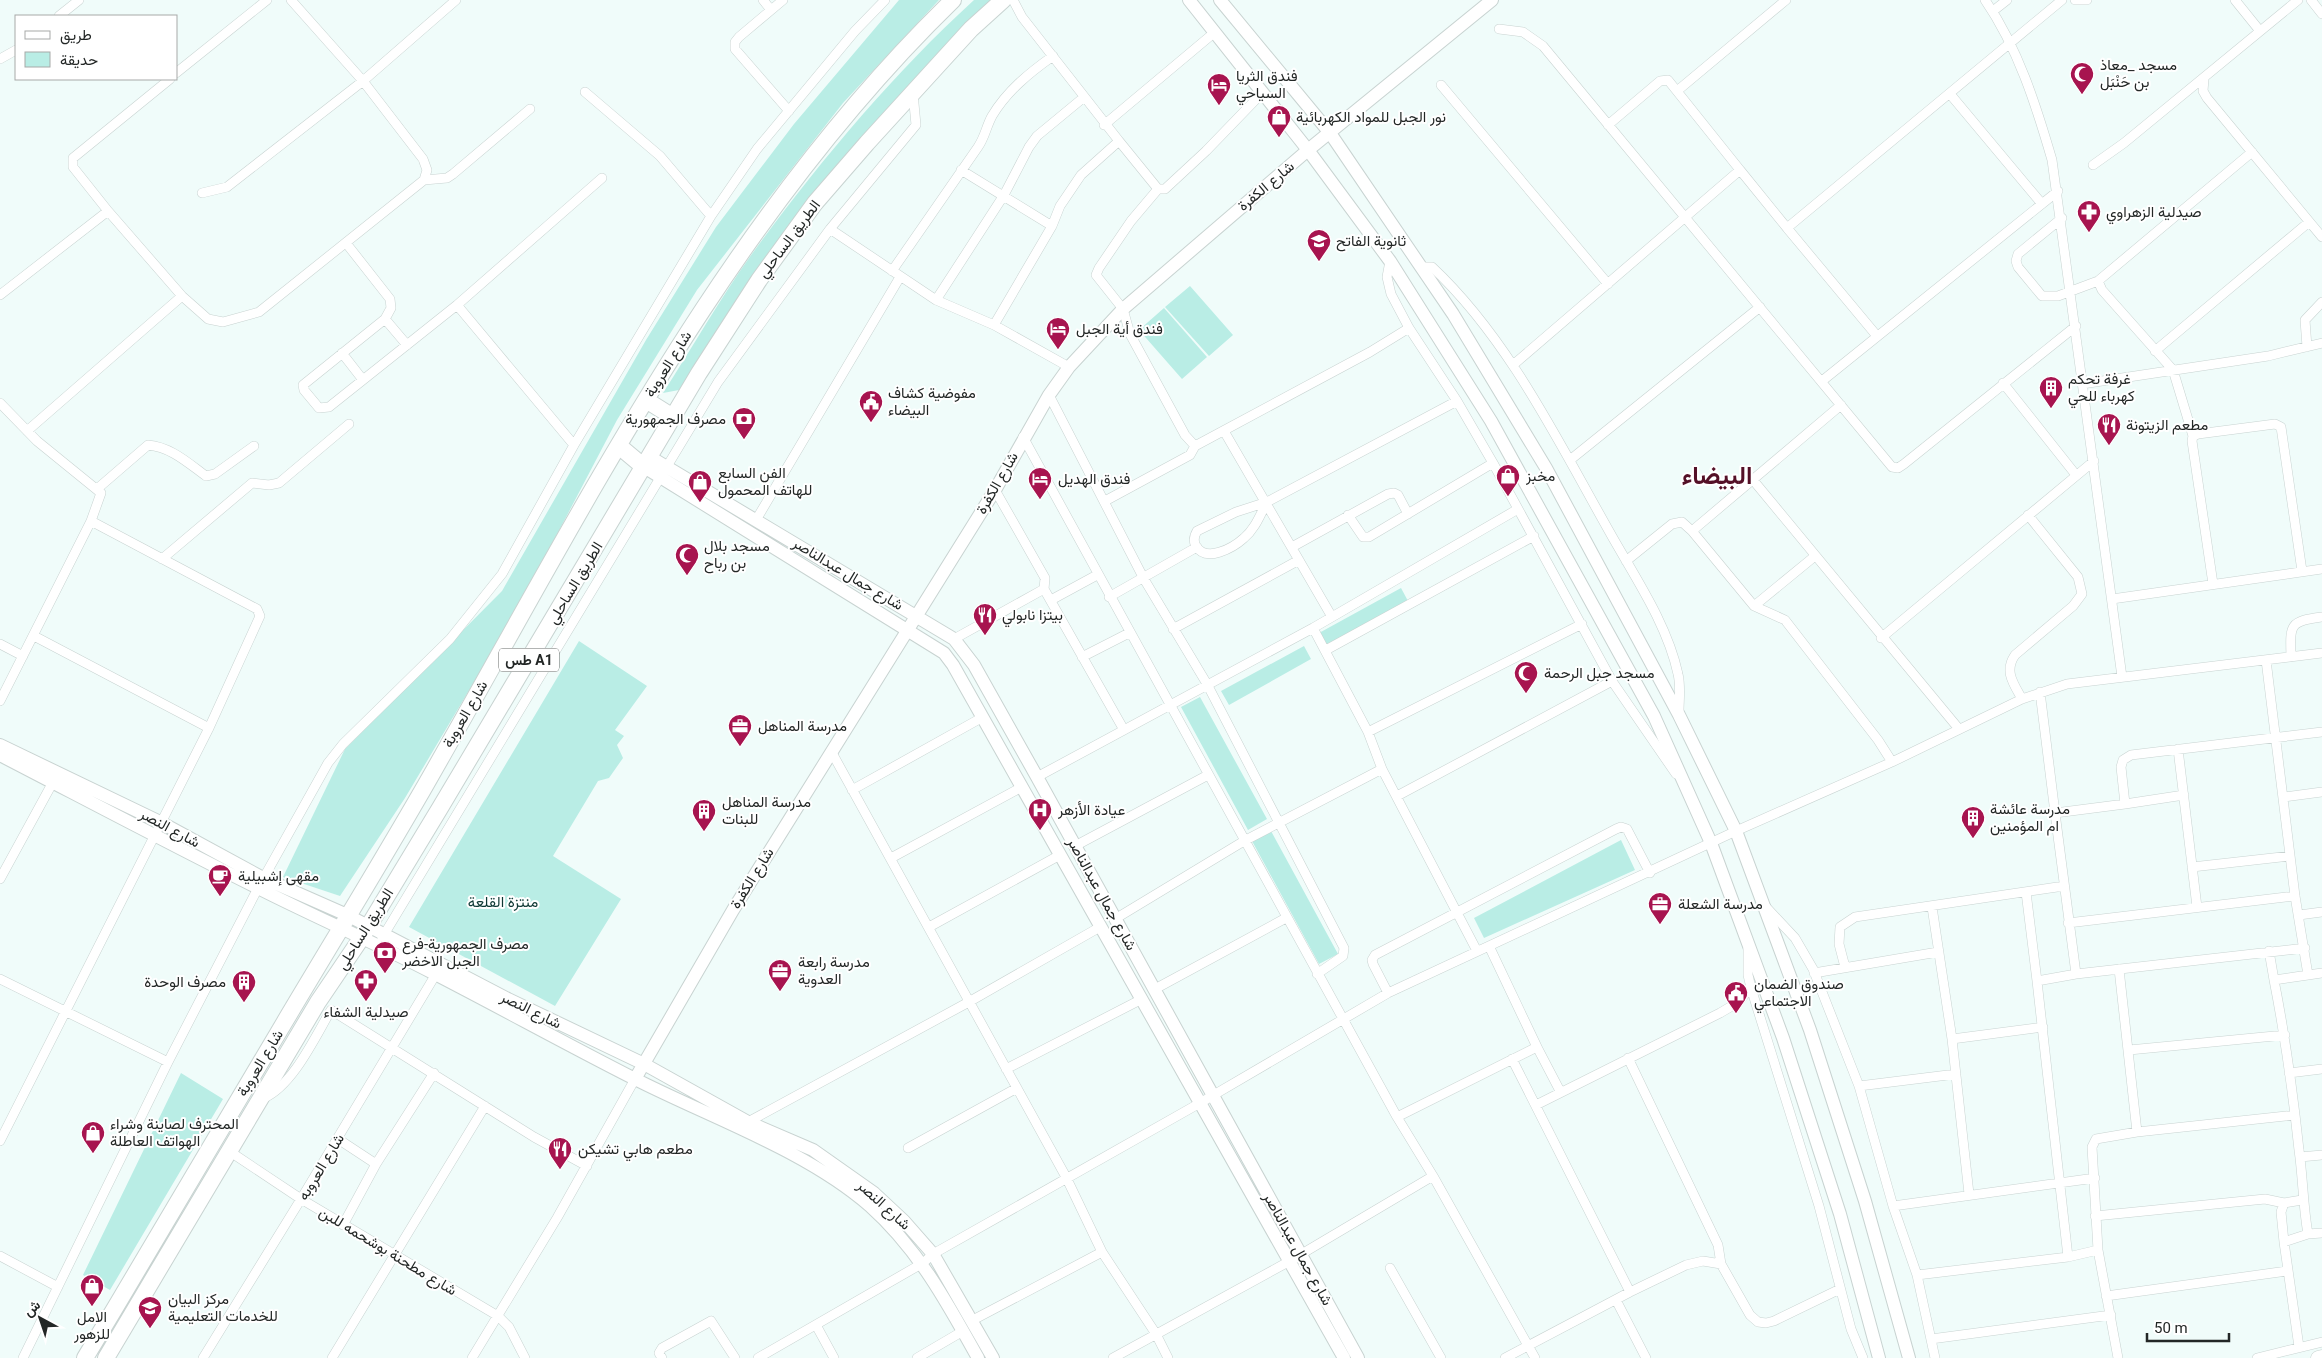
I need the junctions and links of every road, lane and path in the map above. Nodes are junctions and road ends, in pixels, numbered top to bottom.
1 (79, 0) edge
2 (266, 0) edge
3 (291, 0) edge
4 (456, 0) edge
5 (763, 0) edge
6 (783, 0) edge
7 (885, 0) edge
8 (953, 0) edge
9 (1003, 0) edge
10 (1013, 0) edge
11 (1189, 0) edge
12 (1220, 0) edge
13 (1492, 0) edge
14 (1786, 0) edge
15 (1985, 0) edge
16 (2006, 0) edge
17 (2062, 0) edge
18 (2075, 0) edge
19 (2087, 0) edge
20 (2235, 0) edge
21 (2298, 0) edge
22 (2311, 0) edge
23 (771, 10) junction
24 (1992, 11) junction
25 (2322, 14) edge
26 (60, 15) edge
27 (1499, 29) dead end
28 (2260, 31) junction
29 (1215, 32) junction
30 (2010, 44) junction
31 (15, 51) edge
32 (1053, 56) junction
33 (0, 59) edge
34 (178, 72) edge
35 (2204, 79) junction
36 (169, 80) edge
37 (363, 81) junction
38 (1441, 84) dead end
39 (1677, 91) junction
40 (585, 92) dead end
41 (913, 92) junction
42 (1263, 92) junction
43 (1950, 94) junction
44 (1083, 98) junction
45 (530, 109) dead end
46 (789, 111) junction
47 (1608, 124) junction
48 (1104, 125) junction
49 (1330, 133) junction
50 (1118, 142) junction
51 (1308, 150) junction
52 (2252, 152) junction
53 (2092, 165) dead end
54 (961, 170) junction
55 (1740, 170) junction
56 (602, 178) dead end
57 (424, 180) junction
58 (1158, 189) junction
59 (2058, 191) junction
60 (202, 193) dead end
61 (1004, 196) junction
62 (2042, 204) junction
63 (108, 211) junction
64 (711, 216) junction
65 (1686, 218) junction
66 (2062, 218) junction
67 (2309, 222) junction
68 (1052, 226) junction
69 (1787, 228) junction
70 (830, 229) junction
71 (2322, 237) edge
72 (346, 243) junction
73 (1390, 262) junction
74 (1422, 268) junction
75 (892, 271) junction
76 (900, 277) junction
77 (2098, 281) junction
78 (1608, 284) junction
79 (2071, 292) junction
80 (0, 295) edge
81 (182, 296) junction
82 (936, 300) junction
83 (2322, 302) edge
84 (457, 305) junction
85 (1760, 306) junction
86 (1123, 309) junction
87 (385, 319) junction
88 (994, 325) junction
89 (2076, 326) junction
90 (1409, 328) junction
91 (1877, 336) junction
92 (2322, 343) edge
93 (407, 345) junction
94 (2307, 346) junction
95 (2155, 351) junction
96 (342, 352) junction
97 (1512, 365) junction
98 (1069, 367) junction
99 (2173, 370) junction
100 (363, 380) junction
101 (1822, 381) junction
102 (2003, 383) junction
103 (2082, 384) junction
104 (1049, 395) junction
105 (646, 400) junction
106 (1457, 401) junction
107 (0, 403) edge
108 (1841, 405) junction
109 (673, 417) junction
110 (349, 424) dead end
111 (1224, 431) junction
112 (27, 432) junction
113 (2193, 436) junction
114 (1023, 437) junction
115 (574, 445) junction
116 (254, 446) dead end
117 (619, 446) junction
118 (1195, 446) junction
119 (1570, 460) junction
120 (2094, 461) junction
121 (647, 462) junction
122 (1493, 463) junction
123 (666, 466) junction
124 (2076, 475) junction
125 (659, 477) junction
126 (1753, 480) junction
127 (97, 489) junction
128 (996, 490) junction
129 (1105, 501) junction
130 (1267, 502) junction
131 (1518, 509) junction
132 (1408, 514) junction
133 (1348, 515) junction
134 (2028, 515) junction
135 (756, 520) junction
136 (91, 522) junction
137 (1692, 531) junction
138 (1534, 536) junction
139 (1197, 547) junction
140 (1292, 547) junction
141 (1815, 556) junction
142 (162, 559) junction
143 (1299, 560) junction
144 (1626, 561) junction
145 (2322, 568) edge
146 (2302, 571) junction
147 (1097, 575) junction
148 (1144, 578) junction
149 (2213, 584) junction
150 (1044, 589) junction
151 (1109, 597) junction
152 (2112, 599) junction
153 (1051, 600) junction
154 (1754, 606) junction
155 (916, 615) junction
156 (1332, 617) junction
157 (2322, 617) edge
158 (1582, 624) junction
159 (1313, 628) junction
160 (1173, 629) junction
161 (906, 632) junction
162 (1129, 633) junction
163 (34, 636) junction
164 (1881, 638) junction
165 (954, 639) junction
166 (0, 644) edge
167 (1326, 650) junction
168 (2322, 654) edge
169 (23, 656) junction
170 (1082, 657) junction
171 (2291, 657) junction
172 (2266, 660) junction
173 (2122, 677) junction
174 (1612, 681) junction
175 (1207, 684) junction
176 (2040, 692) junction
177 (2022, 698) junction
178 (0, 702) edge
179 (1171, 705) junction
180 (1679, 715) junction
181 (983, 717) junction
182 (208, 728) junction
183 (1959, 729) junction
184 (1124, 730) junction
185 (1368, 732) junction
186 (2322, 732) edge
187 (2277, 738) junction
188 (0, 745) edge
189 (2178, 749) junction
190 (831, 751) junction
191 (0, 755) edge
192 (1892, 762) junction
193 (1382, 769) junction
194 (1208, 775) junction
195 (1037, 777) junction
196 (53, 782) junction
197 (1022, 787) junction
198 (852, 790) junction
199 (2322, 792) edge
200 (1690, 794) junction
201 (2184, 795) junction
202 (1397, 796) junction
203 (2284, 797) junction
204 (2124, 804) junction
205 (2055, 813) junction
206 (160, 822) junction
207 (1280, 822) junction
208 (1736, 831) junction
209 (153, 834) junction
210 (1244, 842) junction
211 (1711, 843) junction
212 (1075, 846) junction
213 (1060, 855) junction
214 (2290, 856) junction
215 (890, 858) junction
216 (2192, 867) junction
217 (1650, 873) junction
218 (0, 879) edge
219 (260, 883) junction
220 (2064, 886) junction
221 (2026, 892) junction
222 (2295, 896) junction
223 (1761, 902) junction
224 (1932, 907) junction
225 (2197, 907) junction
226 (1458, 911) junction
227 (2322, 912) edge
228 (2299, 915) junction
229 (1286, 918) junction
230 (1115, 919) junction
231 (344, 921) junction
232 (2068, 923) junction
233 (929, 927) junction
234 (1100, 927) junction
235 (365, 931) junction
236 (382, 940) junction
237 (1748, 941) junction
238 (1489, 946) junction
239 (2305, 948) junction
240 (2269, 951) junction
241 (1477, 952) junction
242 (1938, 952) junction
243 (1845, 966) junction
244 (2119, 969) junction
245 (1814, 973) junction
246 (2322, 973) edge
247 (436, 974) junction
248 (1317, 974) junction
249 (2076, 974) junction
250 (2308, 975) junction
251 (0, 978) edge
252 (2274, 980) junction
253 (2037, 981) junction
254 (1751, 988) junction
255 (1154, 990) junction
256 (1388, 992) junction
257 (1142, 999) junction
258 (967, 1003) junction
259 (66, 1013) junction
260 (1343, 1020) junction
261 (2043, 1027) junction
262 (2285, 1035) junction
263 (1952, 1039) junction
264 (393, 1047) junction
265 (1537, 1047) junction
266 (2129, 1050) junction
267 (1628, 1058) junction
268 (1512, 1059) junction
269 (168, 1062) junction
270 (644, 1064) junction
271 (1006, 1069) junction
272 (2322, 1069) edge
273 (434, 1073) junction
274 (2290, 1073) junction
275 (1956, 1074) junction
276 (635, 1079) junction
277 (1859, 1086) junction
278 (1017, 1088) junction
279 (1560, 1091) junction
280 (1213, 1096) junction
281 (260, 1099) junction
282 (1200, 1103) junction
283 (1536, 1105) junction
284 (485, 1106) junction
285 (2296, 1115) junction
286 (1397, 1117) junction
287 (748, 1122) junction
288 (2137, 1132) junction
289 (338, 1139) junction
290 (0, 1141) edge
291 (908, 1148) dead end
292 (230, 1151) junction
293 (2322, 1155) edge
294 (2300, 1157) junction
295 (376, 1164) junction
296 (587, 1166) junction
297 (1433, 1176) junction
298 (1066, 1178) junction
299 (2095, 1178) junction
300 (2060, 1182) junction
301 (1969, 1194) junction
302 (302, 1199) junction
303 (2302, 1200) junction
304 (2284, 1203) junction
305 (1893, 1206) junction
306 (2095, 1216) junction
307 (343, 1225) junction
308 (2322, 1233) edge
309 (2308, 1234) junction
310 (2284, 1242) junction
311 (2098, 1250) junction
312 (1102, 1252) junction
313 (933, 1254) junction
314 (1300, 1254) junction
315 (0, 1256) edge
316 (394, 1256) junction
317 (2068, 1257) junction
318 (1288, 1262) junction
319 (923, 1263) junction
320 (1721, 1264) junction
321 (1390, 1268) dead end
322 (2287, 1272) junction
323 (1918, 1275) junction
324 (58, 1287) junction
325 (1840, 1289) junction
326 (1630, 1292) junction
327 (2106, 1296) junction
328 (1616, 1300) junction
329 (2111, 1315) junction
330 (498, 1316) junction
331 (971, 1321) junction
332 (816, 1325) junction
333 (963, 1331) junction
334 (1156, 1334) junction
335 (1931, 1339) junction
336 (2322, 1342) edge
337 (1528, 1345) junction
338 (2298, 1347) junction
339 (2322, 1357) edge
340 (23, 1358) edge
341 (85, 1358) edge
342 (106, 1358) edge
343 (203, 1358) edge
344 (332, 1358) edge
345 (472, 1358) edge
346 (524, 1358) edge
347 (662, 1358) edge
348 (735, 1358) edge
349 (758, 1358) edge
350 (834, 1358) edge
351 (917, 1358) edge
352 (978, 1358) edge
353 (992, 1358) edge
354 (1113, 1358) edge
355 (1168, 1358) edge
356 (1344, 1358) edge
357 (1358, 1358) edge
358 (1441, 1358) edge
359 (1504, 1358) edge
360 (1535, 1358) edge
361 (1646, 1358) edge
362 (1864, 1358) edge
363 (1879, 1358) edge
364 (1909, 1358) edge
365 (1935, 1358) edge
366 (2118, 1358) edge
367 (2257, 1358) edge
368 (2318, 1358) edge

1 - 26 street
2 - 34 street
3 - 37 street
4 - 37 street
5 - 23 street
6 - 23 street
7 - 46 street
8 - 105 highway, شارع العروبة / طس A1
9 - 41 highway, الطريق الساحلي / طس A1
10 - 32 street
11 - 29 street
12 - 49 street
13 - 49 street, شارع الكفرة
14 - 39 street
15 - 24 street
16 - 24 street
17 - 30 street
18 - 19 street
20 - 28 street
21 - 28 street
22 - 25 street
23 - 46 street
24 - 30 street
27 - 47 street
28 - 35 street
29 - 42 street
29 - 48 street
30 - 43 street
30 - 59 street
31 - 33 street
32 - 44 street
32 - 54 street
35 - 52 street
35 - 53 street
36 - 63 street
37 - 57 street
37 - 60 street
38 - 78 street
39 - 47 street
39 - 55 street
40 - 64 street
41 - 70 street
41 - 109 highway, الطريق الساحلي / طس A1
42 - 51 street
42 - 58 street
43 - 62 street
43 - 69 street
44 - 48 street
44 - 61 street
45 - 57 street
46 - 64 street
47 - 65 street
48 - 50 street
49 - 51 street, شارع الكفرة
49 - 74 street
50 - 58 street
50 - 68 street
51 - 73 street
51 - 86 street, شارع الكفرة
52 - 67 street
52 - 77 street
54 - 61 street
54 - 75 street
55 - 65 street
55 - 69 street
56 - 84 street
57 - 72 street
58 - 86 street
59 - 62 street
59 - 66 street
61 - 68 street
61 - 82 street
62 - 91 street
63 - 80 street
63 - 81 street
64 - 115 street
65 - 78 street
65 - 85 street
66 - 79 street
66 - 79 street
67 - 71 street
67 - 95 street
68 - 88 street
69 - 91 street
70 - 75 street
70 - 123 street
72 - 81 street
72 - 87 street
73 - 90 street
73 - 200 street
74 - 97 street
74 - 180 street
75 - 76 street
76 - 82 street
76 - 135 street
77 - 79 street
77 - 95 street
78 - 97 street
79 - 89 street
81 - 112 street
82 - 88 street
83 - 94 street
84 - 93 street
84 - 115 street
85 - 101 street
85 - 119 street
86 - 98 street, شارع الكفرة
86 - 118 street
87 - 93 street
87 - 96 street
88 - 98 street
89 - 102 street
89 - 103 street
90 - 106 street
90 - 111 street
91 - 101 street
92 - 94 street
93 - 100 street
94 - 99 street
95 - 99 street
96 - 100 street
96 - 100 street
97 - 119 street
98 - 104 street, شارع الكفرة
99 - 103 street
99 - 113 street
101 - 108 street
102 - 108 street
102 - 124 street
103 - 120 street
104 - 114 street, شارع الكفرة
104 - 129 street
105 - 109 highway
105 - 117 highway, شارع العروبة / طس A1
106 - 122 street
106 - 130 street
107 - 112 street
108 - 126 street
109 - 121 highway, الطريق الساحلي / طس A1
110 - 142 street
111 - 118 street
111 - 130 street
112 - 127 street
113 - 146 street
113 - 149 street
114 - 128 street, شارع الكفرة
114 - 147 street
115 - 219 street
116 - 127 street
117 - 121 highway
117 - 231 highway, شارع العروبة / طس A1
118 - 129 street
119 - 144 street
120 - 124 street
120 - 152 street
121 - 123 street, شارع جمال عبدالناصر
121 - 125 street
121 - 235 highway, الطريق الساحلي / طس A1
122 - 131 street
122 - 132 street
123 - 125 street
123 - 135 street, شارع جمال عبدالناصر
124 - 134 street
125 - 161 street
125 - 236 street
126 - 137 street
126 - 141 street
127 - 136 street
128 - 150 street
128 - 155 street, شارع الكفرة
129 - 148 street
130 - 139 street
130 - 139 street
130 - 140 street
131 - 138 street
131 - 156 street
132 - 133 street
132 - 133 street
133 - 140 street
134 - 164 street
134 - 177 street
135 - 155 street, شارع جمال عبدالناصر
136 - 142 street
136 - 163 street
137 - 144 street
137 - 154 street
138 - 158 street
138 - 167 street
139 - 148 street
140 - 143 street
141 - 154 street
141 - 164 street
142 - 182 street
143 - 156 street
143 - 160 street
144 - 180 street
145 - 146 street
146 - 149 street
147 - 151 street
147 - 153 street
148 - 151 street
148 - 160 street
149 - 152 street
150 - 153 street
150 - 165 street
151 - 162 street
152 - 173 street
153 - 170 street
154 - 192 street
155 - 161 street, شارع الكفرة
155 - 165 street, شارع جمال عبدالناصر
156 - 159 street
157 - 171 street
158 - 174 street
158 - 185 street
159 - 167 street
159 - 175 street
160 - 175 street
161 - 181 street
161 - 190 street, شارع الكفرة
162 - 170 street
162 - 179 street
163 - 169 street
163 - 182 street
164 - 183 street
165 - 195 street, شارع جمال عبدالناصر
166 - 169 street
167 - 185 street
168 - 171 street
169 - 178 street
170 - 184 street
171 - 172 street
172 - 173 street
172 - 187 street
173 - 176 street
174 - 200 street
174 - 202 street
175 - 179 street
175 - 207 street
176 - 177 street
176 - 205 street
177 - 183 street
179 - 184 street
179 - 194 street
180 - 208 street
181 - 197 street
181 - 198 street
182 - 206 street
183 - 192 street
184 - 195 street
185 - 193 street
186 - 187 street
187 - 189 street
187 - 203 street
188 - 206 street, شارع النصر
189 - 201 street
189 - 204 street
190 - 198 street
190 - 270 street, شارع الكفرة
191 - 196 street, شارع النصر
192 - 208 street
193 - 202 street
193 - 207 street
194 - 210 street
194 - 212 street
195 - 212 street, شارع جمال عبدالناصر
196 - 209 street, شارع النصر
196 - 218 street
197 - 213 street
197 - 215 street
198 - 215 street
199 - 203 street
200 - 211 street
201 - 204 street
201 - 216 street
202 - 226 street
203 - 214 street
204 - 205 street
205 - 220 street
206 - 209 street
206 - 219 street, شارع النصر
207 - 210 street
207 - 248 street
208 - 211 street
208 - 223 street
209 - 219 street, شارع النصر
209 - 259 street
210 - 229 street
210 - 230 street
211 - 217 street
211 - 237 street
212 - 230 street, شارع جمال عبدالناصر
213 - 233 street
213 - 234 street
214 - 216 street
214 - 222 street
215 - 233 street
216 - 225 street
217 - 226 street
217 - 238 street
219 - 231 street, شارع النصر
219 - 269 street
220 - 221 street
220 - 232 street
221 - 224 street
221 - 253 street
222 - 225 street
222 - 228 street
223 - 245 street
223 - 364 street
224 - 242 street
224 - 243 street
225 - 232 street
226 - 241 street
226 - 256 street
227 - 228 street
228 - 239 street
229 - 248 street
229 - 255 street
230 - 255 street, شارع جمال عبدالناصر
231 - 235 street, شارع النصر
231 - 341 highway, شارع العروبة / طس A1
232 - 249 street
233 - 258 street
234 - 257 street
234 - 258 street
235 - 236 street, شارع النصر
235 - 281 highway, الطريق الساحلي / طس A1
236 - 247 street, شارع النصر
236 - 270 street, شارع النصر
237 - 254 street
237 - 363 street
238 - 241 street
238 - 265 street
239 - 240 street
239 - 250 street
240 - 244 street
240 - 252 street
241 - 256 street
242 - 243 street
242 - 263 street
243 - 245 street
244 - 249 street
244 - 266 street
245 - 277 street
246 - 250 street
247 - 264 street, شارع العروبه
247 - 276 street, شارع النصر
248 - 260 street
249 - 253 street
250 - 252 street
251 - 259 street
252 - 262 street
253 - 261 street
254 - 267 street
254 - 325 street
255 - 280 street, شارع جمال عبدالناصر
256 - 260 street
257 - 271 street
257 - 282 street
258 - 271 street
258 - 287 street
259 - 269 street
259 - 290 street
260 - 280 street
260 - 286 street
261 - 263 street
261 - 300 street
262 - 266 street
262 - 274 street
263 - 275 street
264 - 273 street
264 - 281 street
264 - 289 street, شارع العروبه
265 - 268 street
265 - 279 street
266 - 288 street
267 - 279 street
267 - 320 street
268 - 283 street
268 - 286 street
269 - 324 street
270 - 276 street, شارع الكفرة
270 - 287 street, شارع النصر
271 - 278 street
272 - 274 street
273 - 284 street
273 - 295 street
274 - 285 street
275 - 277 street
275 - 301 street
276 - 296 street
276 - 319 street, شارع النصر
277 - 305 street
278 - 291 street
278 - 298 street
279 - 283 street
280 - 282 street
280 - 314 street, شارع جمال عبدالناصر
281 - 292 highway, الطريق الساحلي / طس A1
282 - 298 street
282 - 318 street
283 - 326 street
284 - 296 street
284 - 316 street
285 - 288 street
285 - 294 street
286 - 297 street
287 - 313 street, شارع النصر
288 - 299 street
289 - 295 street
289 - 302 street, شارع العروبه
292 - 302 street, شارع مطحنة بوشحمه للبن
292 - 342 highway, الطريق الساحلي / طس A1
293 - 294 street
294 - 303 street
295 - 307 street
296 - 330 street
297 - 314 street
297 - 337 street
298 - 312 street
298 - 313 street
299 - 300 street
299 - 306 street
300 - 301 street
300 - 317 street
301 - 305 street
302 - 307 street, شارع مطحنة بوشحمه للبن
302 - 343 street, شارع العروبه
303 - 304 street
303 - 309 street
304 - 306 street
304 - 310 street
305 - 323 street
306 - 311 street
307 - 316 street, شارع مطحنة بوشحمه للبن
308 - 309 street
309 - 310 street
310 - 322 street
311 - 317 street
311 - 327 street
312 - 331 street
312 - 334 street
313 - 319 street
313 - 331 street, شارع النصر
314 - 318 street
314 - 357 street, شارع جمال عبدالناصر
315 - 324 street
316 - 330 street, شارع مطحنة بوشحمه للبن
316 - 344 street
317 - 323 street
318 - 334 street
318 - 356 street
319 - 332 street
319 - 333 street, شارع النصر
320 - 325 street
320 - 326 street
321 - 358 street
322 - 327 street
322 - 338 street
323 - 335 street
324 - 340 street
325 - 362 street
326 - 328 street
327 - 329 street
328 - 337 street
328 - 361 street
329 - 335 street
329 - 366 street
330 - 345 street
330 - 346 street
331 - 353 street, شارع النصر
332 - 349 street
332 - 350 street
333 - 351 street
333 - 352 street, شارع النصر
334 - 354 street
334 - 355 street
335 - 365 street
336 - 338 street
337 - 359 street
337 - 360 street
338 - 367 street
339 - 368 main road
347 - 348 street

